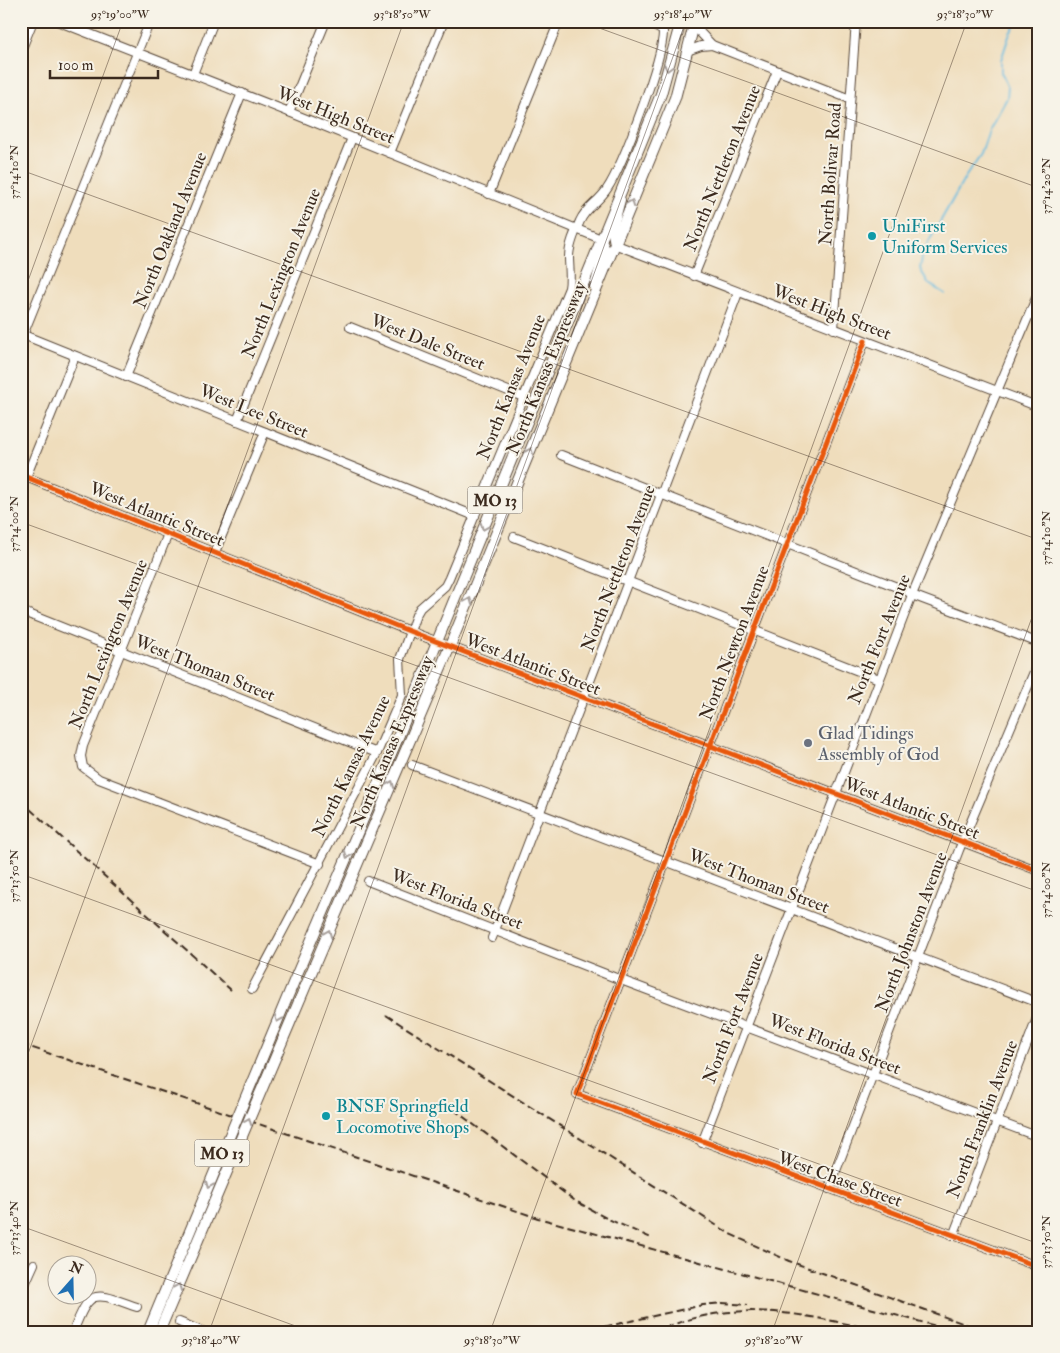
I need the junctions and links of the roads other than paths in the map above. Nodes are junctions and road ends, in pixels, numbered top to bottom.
1 (33, 21) edge
2 (57, 21) edge
3 (150, 21) edge
4 (214, 21) edge
5 (326, 21) edge
6 (444, 21) edge
7 (559, 21) edge
8 (645, 21) edge
9 (681, 21) edge
10 (856, 21) edge
11 (695, 24) edge
12 (712, 45) junction
13 (21, 51) edge
14 (688, 51) junction
15 (137, 52) junction
16 (777, 71) junction
17 (192, 74) junction
18 (242, 94) junction
19 (850, 99) junction
20 (289, 112) junction
21 (352, 138) junction
22 (390, 153) junction
23 (623, 186) junction
24 (489, 194) junction
25 (577, 229) junction
26 (601, 239) junction
27 (614, 244) junction
28 (694, 276) junction
29 (1039, 291) edge
30 (738, 293) junction
31 (593, 298) junction
32 (350, 327) dead end
33 (834, 329) junction
34 (22, 335) edge
35 (865, 341) junction
36 (75, 356) junction
37 (126, 377) junction
38 (997, 391) junction
39 (523, 397) junction
40 (1039, 407) edge
41 (237, 420) junction
42 (265, 432) junction
43 (561, 455) dead end
44 (23, 476) edge
45 (662, 494) junction
46 (475, 516) junction
47 (168, 534) junction
48 (514, 537) dead end
49 (787, 544) junction
50 (215, 552) junction
51 (629, 581) junction
52 (912, 595) junction
53 (21, 611) edge
54 (409, 630) junction
55 (754, 630) junction
56 (437, 641) junction
57 (1039, 643) edge
58 (450, 646) junction
59 (121, 650) junction
60 (1039, 660) edge
61 (879, 679) junction
62 (584, 698) junction
63 (709, 746) junction
64 (377, 753) junction
65 (412, 765) dead end
66 (834, 793) junction
67 (540, 814) junction
68 (964, 843) junction
69 (665, 862) junction
70 (320, 864) junction
71 (1039, 871) edge
72 (368, 881) dead end
73 (791, 909) junction
74 (496, 929) junction
75 (492, 938) dead end
76 (917, 957) junction
77 (621, 980) junction
78 (252, 989) dead end
79 (1039, 1003) edge
80 (1039, 1014) edge
81 (746, 1026) junction
82 (872, 1074) junction
83 (577, 1094) joint
84 (997, 1121) junction
85 (1039, 1137) edge
86 (702, 1143) junction
87 (828, 1189) junction
88 (954, 1236) junction
89 (34, 1264) dead end
90 (1039, 1267) edge
91 (21, 1293) edge
92 (137, 1307) dead end
93 (179, 1322) dead end
94 (73, 1332) edge
95 (148, 1332) edge
96 (159, 1332) edge
97 (204, 1332) edge

1 - 13 street
2 - 15 street, West High Street
3 - 15 street
4 - 17 street
5 - 20 street
6 - 22 street
7 - 24 street
8 - 25 street, North Kansas Avenue
9 -> 23 main road, North Kansas Expressway / MO 13
10 - 19 street, North Bolivar Road
11 - 12 street
11 - 14 main road, North Kansas Expressway / MO 13
12 - 14 street
12 - 16 street
27 -> 14 main road, North Kansas Expressway / MO 13
15 - 17 street, West High Street
15 - 34 street
16 - 19 street
16 - 28 street, North Nettleton Avenue
17 - 18 street, West High Street
18 - 20 street, West High Street
18 - 37 street, North Oakland Avenue
19 - 33 street, North Bolivar Road
20 - 21 street, West High Street
21 - 22 street, West High Street
21 - 41 street, North Lexington Avenue
22 - 24 street, West High Street
23 - 26 main road, North Kansas Expressway / MO 13
23 - 27 street
24 - 25 street, West High Street
25 - 26 street, West High Street
25 - 39 street, North Kansas Avenue
26 - 31 street
26 -> 56 main road, North Kansas Expressway / MO 13
27 - 28 street, West High Street
27 - 31 main road, North Kansas Expressway / MO 13
28 - 30 street, West High Street
29 - 38 street, North Fort Avenue
30 - 33 street, West High Street
30 - 45 street, North Nettleton Avenue
58 -> 31 main road, North Kansas Expressway / MO 13
32 - 39 street, West Dale Street
33 - 35 street, West High Street
34 - 36 street, West Lee Street
35 - 38 street, West High Street
35 - 49 street, North Newton Avenue
36 - 37 street, West Lee Street
36 - 44 street
37 - 41 street, West Lee Street
38 - 40 street, West High Street
38 - 52 street, North Fort Avenue
39 - 46 street, North Kansas Avenue
41 - 42 street, West Lee Street
42 - 46 street, West Lee Street
42 - 50 street
43 - 45 street
44 - 47 street, West Atlantic Street
45 - 49 street
45 - 51 street, North Nettleton Avenue
46 - 54 street, North Kansas Avenue
47 - 50 street, West Atlantic Street
47 - 59 street, North Lexington Avenue
48 - 51 street
49 - 52 street
49 - 55 street, North Newton Avenue
50 - 54 street, West Atlantic Street
51 - 55 street
51 - 62 street, North Nettleton Avenue
52 - 57 street
52 - 61 street, North Fort Avenue
53 - 59 street, West Thoman Street
54 - 56 street, West Atlantic Street
54 - 64 street, North Kansas Avenue
55 - 61 street
55 - 63 street, North Newton Avenue
56 - 58 street, West Atlantic Street
56 -> 95 main road, North Kansas Expressway / MO 13, bridge
58 - 62 street, West Atlantic Street
96 -> 58 main road, North Kansas Expressway / MO 13, bridge
59 - 64 street, West Thoman Street
59 - 70 street, North Lexington Avenue
60 - 68 street, North Johnston Avenue
61 - 66 street, North Fort Avenue
62 - 63 street, West Atlantic Street
62 - 67 street, North Nettleton Avenue
63 - 66 street, West Atlantic Street
63 - 69 street, North Newton Avenue
64 - 70 street, North Kansas Avenue
65 - 67 street, West Thoman Street
66 - 68 street, West Atlantic Street
66 - 73 street, North Fort Avenue
67 - 69 street, West Thoman Street
67 - 74 street, North Nettleton Avenue
68 - 71 street, West Atlantic Street
68 - 76 street, North Johnston Avenue
69 - 73 street, West Thoman Street
69 - 77 street, North Newton Avenue
70 - 78 street, North Kansas Avenue
72 - 74 street, West Florida Street
73 - 76 street, West Thoman Street
73 - 81 street, North Fort Avenue
74 - 75 street, North Nettleton Avenue
74 - 77 street, West Florida Street
76 - 79 street, West Thoman Street
76 - 82 street, North Johnston Avenue
77 - 81 street, West Florida Street
77 - 83 street, North Newton Avenue
80 - 84 street, North Franklin Avenue
81 - 82 street, West Florida Street
81 - 86 street, North Fort Avenue
82 - 84 street, West Florida Street
82 - 87 street, North Johnston Avenue
83 - 86 street, West Chase Street
84 - 85 street, West Florida Street
84 - 88 street, North Franklin Avenue
86 - 87 street, West Chase Street
87 - 88 street, West Chase Street
88 - 90 street, West Chase Street
89 - 91 street
92 - 94 street
93 - 97 street

